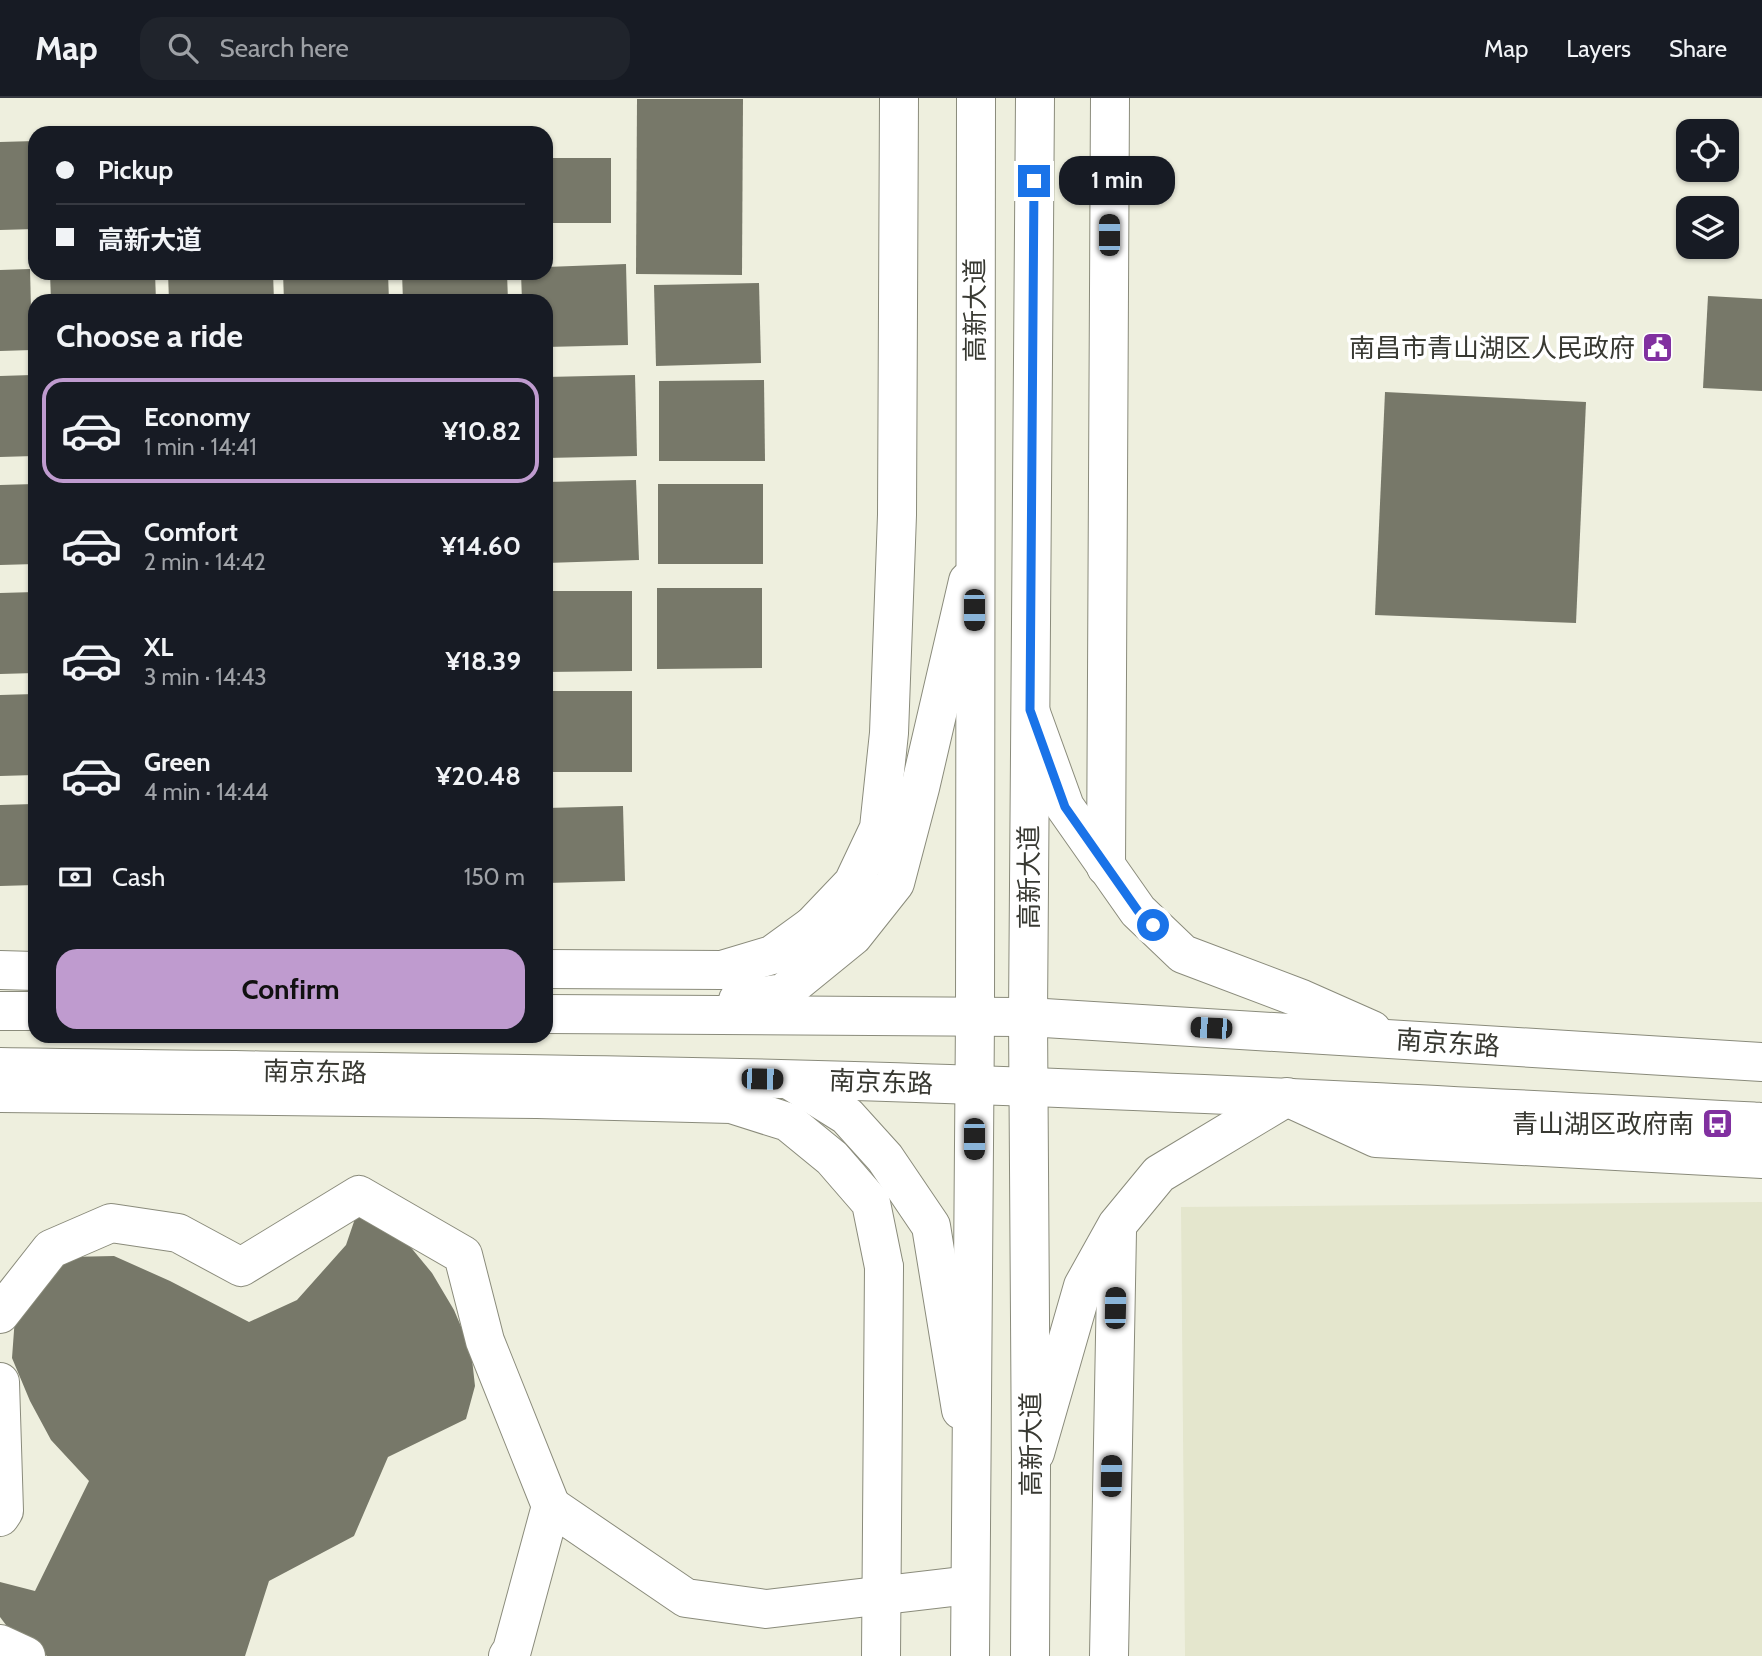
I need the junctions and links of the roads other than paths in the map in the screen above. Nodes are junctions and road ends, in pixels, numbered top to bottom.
1 (899, 98) edge
2 (976, 98) edge
3 (1035, 98) edge
4 (1110, 98) edge
5 (974, 555) junction
6 (1030, 710) junction
7 (1106, 867) junction
8 (553, 969) edge
9 (0, 971) edge
10 (28, 971) edge
11 (0, 1011) edge
12 (28, 1011) edge
13 (553, 1014) edge
14 (640, 1015) junction
15 (975, 1017) junction
16 (1028, 1017) junction
17 (1394, 1039) junction
18 (1762, 1062) edge
19 (0, 1067) edge
20 (789, 1080) junction
21 (974, 1085) junction
22 (1028, 1087) junction
23 (0, 1093) edge
24 (1287, 1097) junction
25 (1762, 1122) edge
26 (1762, 1159) edge
27 (1117, 1224) junction
28 (0, 1314) edge
29 (0, 1382) edge
30 (970, 1467) junction
31 (1031, 1469) junction
32 (551, 1506) junction
33 (0, 1517) edge
34 (970, 1585) junction
35 (881, 1595) junction
36 (0, 1644) edge
37 (26, 1656) edge
38 (508, 1656) edge
39 (881, 1656) edge
40 (970, 1656) edge
41 (1030, 1656) edge
42 (1109, 1656) edge

1 - 8 main road
2 - 5 main road, 高新大道
3 - 6 main road, 高新大道
4 - 7 main road
5 - 14 main road
5 - 15 main road, 高新大道
6 - 7 main road
6 - 16 main road, 高新大道
7 - 17 main road
9 - 10 main road
11 - 12 main road
13 - 14 main road, 南京东路
14 - 15 main road, 南京东路
15 - 16 main road, 南京东路
15 - 21 main road, 高新大道
16 - 17 main road, 南京东路
16 - 22 main road, 高新大道
17 - 18 main road, 南京东路
19 - 20 main road, 南京东路
20 - 21 main road, 南京东路
20 - 30 main road
21 - 22 main road, 南京东路
21 - 30 main road, 高新大道
22 - 24 main road, 南京东路
22 - 31 main road, 高新大道
23 - 35 main road
24 - 25 main road, 南京东路
24 - 26 main road
24 - 27 main road
27 - 31 main road
27 - 42 main road
28 - 32 main road
29 - 33 main road
30 - 34 main road, 高新大道
31 - 41 main road, 高新大道
32 - 35 main road
32 - 38 main road
34 - 35 main road
34 - 40 main road, 高新大道
35 - 39 main road
36 - 37 main road

